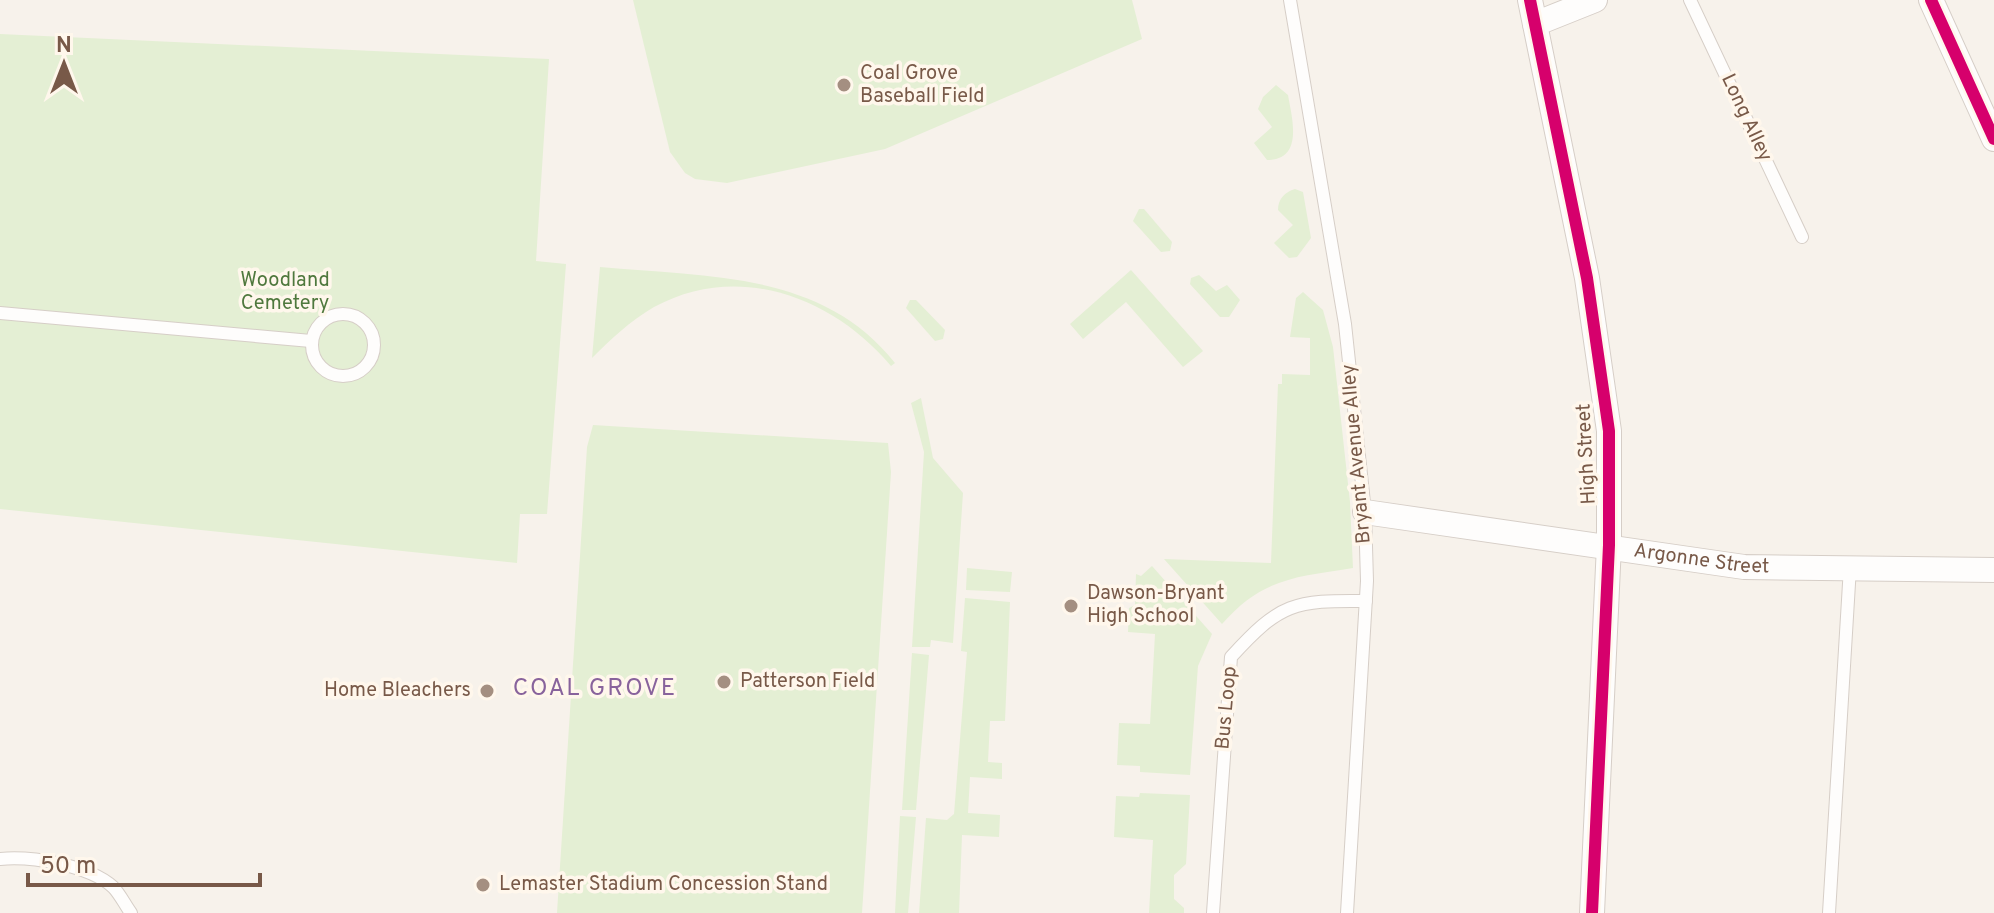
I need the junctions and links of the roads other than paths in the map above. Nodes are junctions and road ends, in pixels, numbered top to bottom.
1 (1290, 0) edge
2 (1530, 0) edge
3 (1595, 0) edge
4 (1690, 0) edge
5 (1931, 0) edge
6 (1535, 24) junction
7 (1994, 139) edge
8 (1802, 237) dead end
9 (0, 313) edge
10 (311, 341) junction
11 (1365, 512) junction
12 (1609, 545) junction
13 (1850, 567) junction
14 (1994, 570) edge
15 (1366, 601) junction
16 (0, 859) edge
17 (131, 913) edge
18 (1213, 913) edge
19 (1347, 913) edge
20 (1592, 913) edge
21 (1829, 913) edge

1 - 11 lane, Bryant Avenue Alley
2 - 6 street, High Street
3 - 6 street
4 - 8 lane, Long Alley
5 - 7 street
6 - 12 street, High Street
9 - 10 lane
10 - 10 lane
11 - 12 street, Argonne Street
11 - 15 lane, Bryant Avenue Alley
12 - 13 street, Argonne Street
12 - 20 street, High Street
13 - 14 street, Argonne Street
13 - 21 lane
15 - 18 lane, Bus Loop
15 - 19 lane, Bryant Avenue Alley
16 - 17 lane

